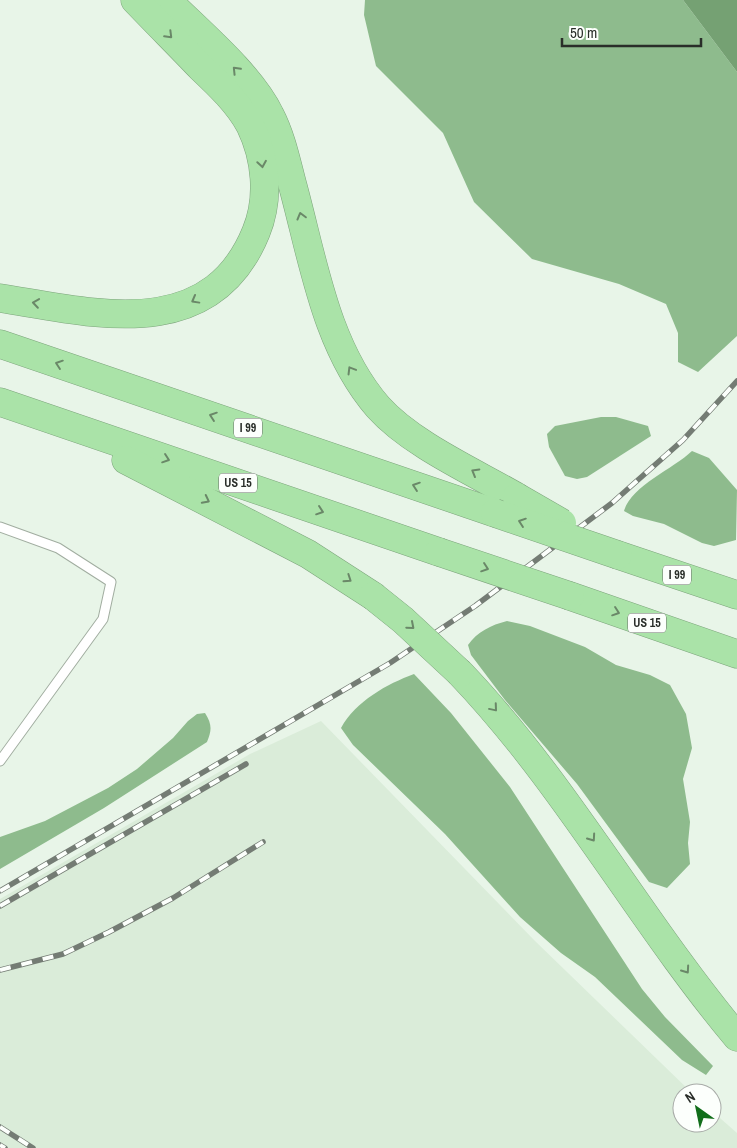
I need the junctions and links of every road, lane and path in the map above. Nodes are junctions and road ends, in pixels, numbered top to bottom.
1 (135, 0) edge
2 (167, 0) edge
3 (0, 298) edge
4 (0, 344) edge
5 (0, 402) edge
6 (37, 415) junction
7 (0, 527) edge
8 (618, 555) junction
9 (737, 595) edge
10 (731, 651) edge
11 (0, 761) edge
12 (737, 1037) edge

1 -> 3 highway
8 -> 2 highway, bridge
8 -> 4 highway, I 99, bridge
5 - 6 highway
6 -> 10 highway, US 15, bridge
6 -> 12 highway, bridge
7 - 11 lane
8 - 9 highway, I 99

